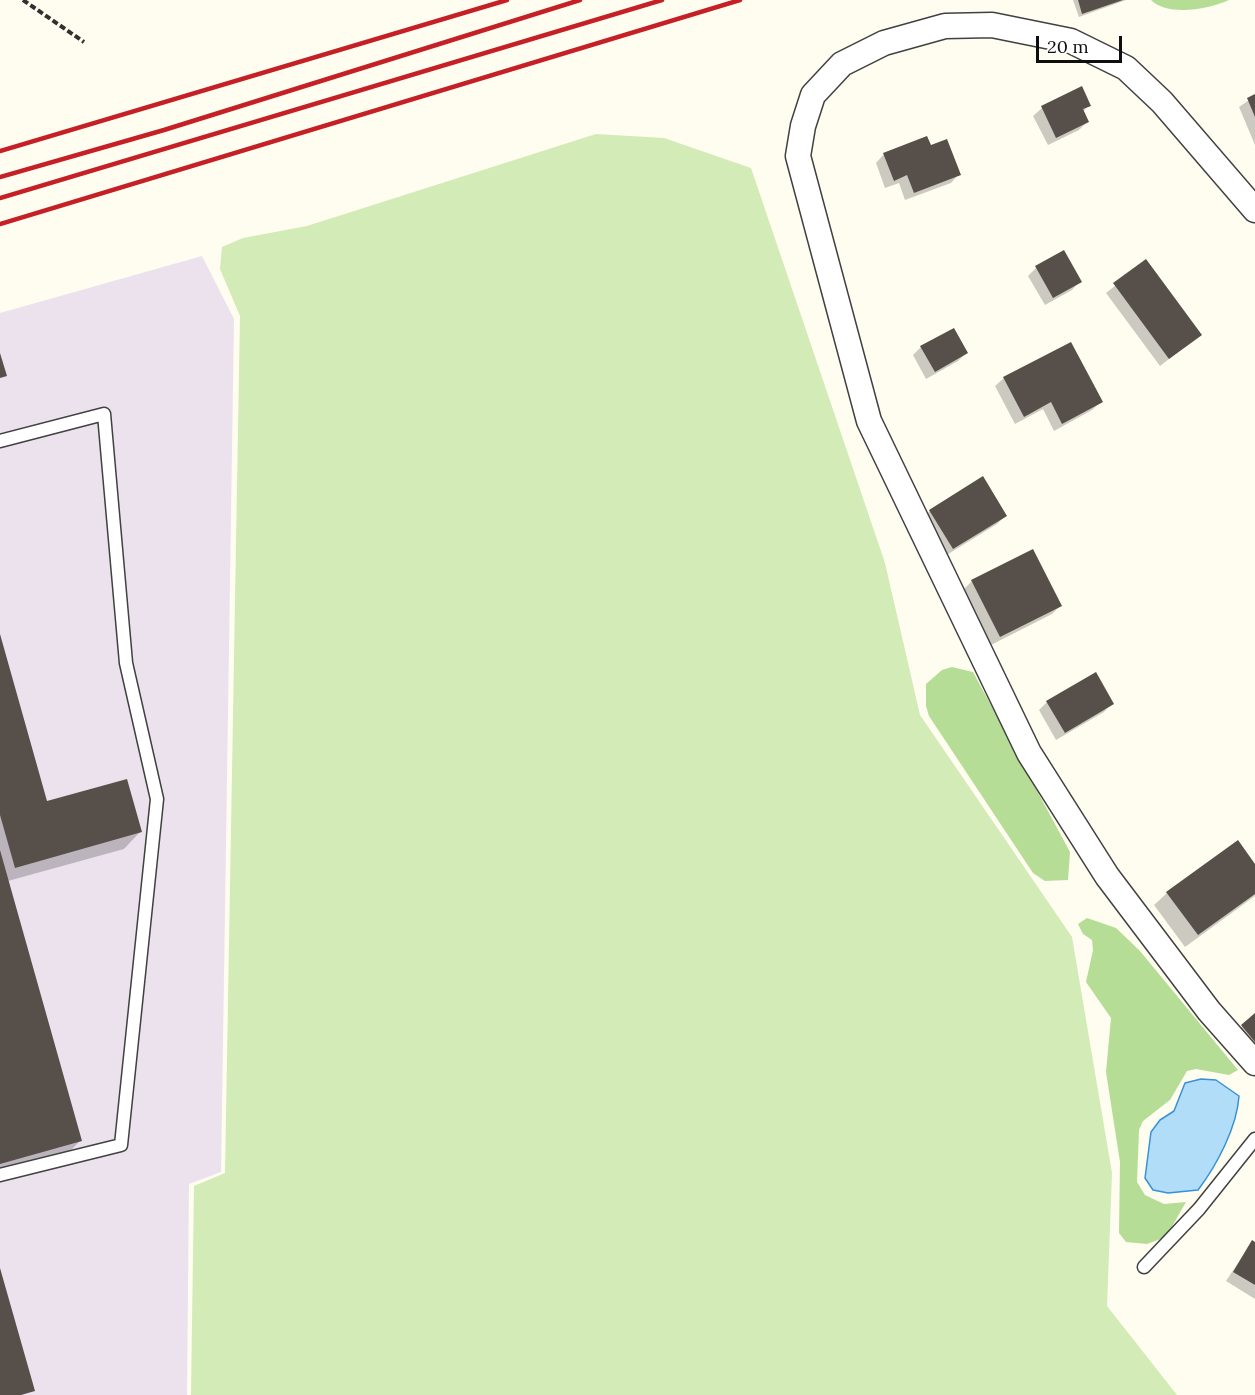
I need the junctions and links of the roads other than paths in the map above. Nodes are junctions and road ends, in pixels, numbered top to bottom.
1 (1255, 210) edge
2 (0, 441) edge
3 (1255, 1063) edge
4 (1255, 1139) edge
5 (0, 1175) edge
6 (1144, 1267) dead end

1 - 3 street
2 - 5 lane
4 - 6 lane

